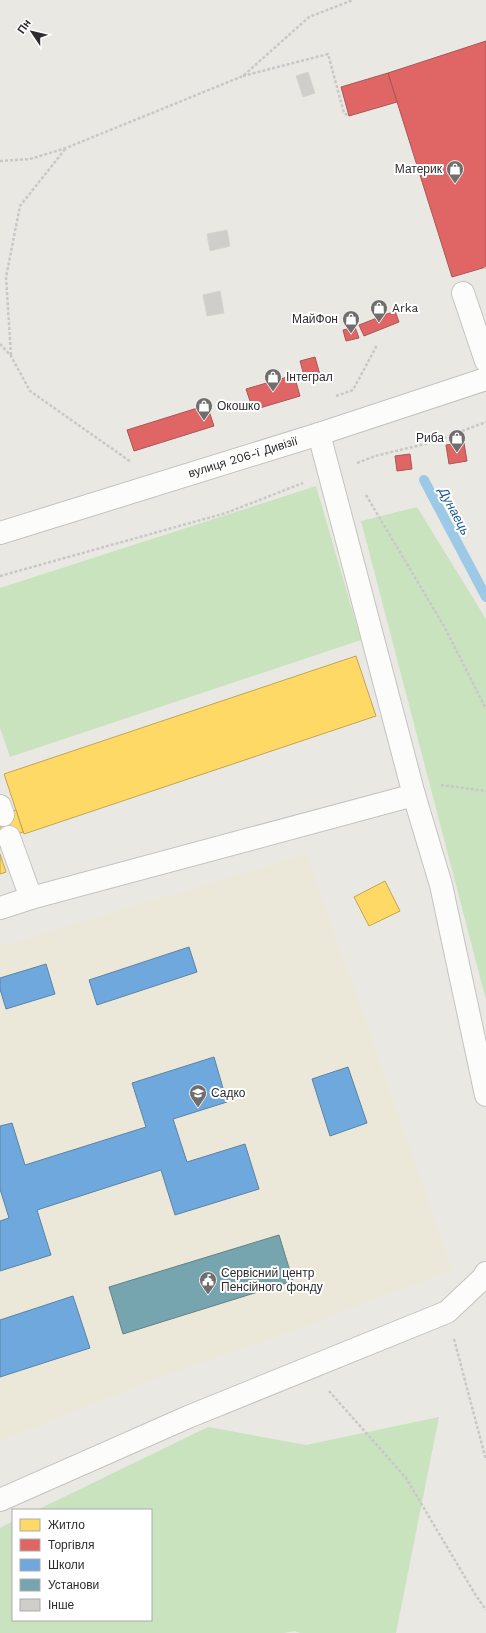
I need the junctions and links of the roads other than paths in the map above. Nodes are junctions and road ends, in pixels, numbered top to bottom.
1 (463, 293) dead end
2 (486, 361) edge
3 (486, 379) edge
4 (319, 434) junction
5 (0, 533) edge
6 (412, 788) junction
7 (9, 837) dead end
8 (31, 898) junction
9 (0, 908) edge
10 (486, 1095) edge
11 (486, 1273) edge
12 (0, 1500) edge

1 - 2 street
3 - 4 street, вулиця 206-ї Дивізії
4 - 5 street, вулиця 206-ї Дивізії
4 - 6 street
6 - 8 street
6 - 10 street
7 - 8 street
8 - 9 street
11 - 12 street

